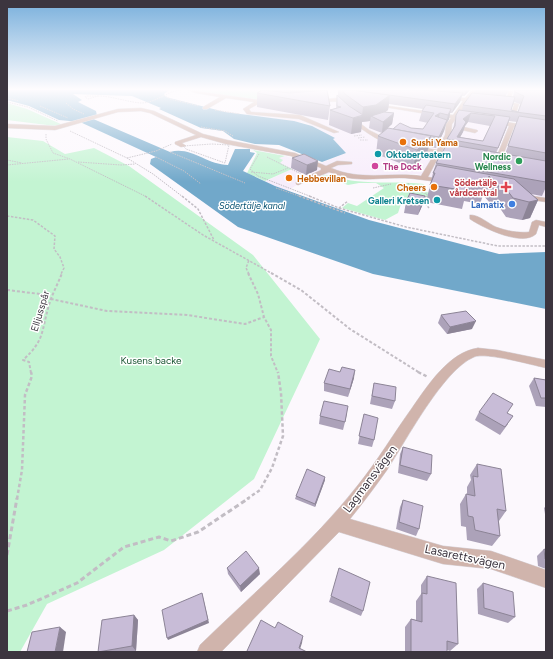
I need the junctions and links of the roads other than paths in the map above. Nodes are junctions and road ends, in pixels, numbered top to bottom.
1 (83, 121) edge
2 (171, 121) edge
3 (309, 121) edge
4 (353, 121) edge
5 (451, 121) edge
6 (483, 121) edge
7 (512, 122) junction
8 (371, 125) edge
9 (7, 126) edge
10 (16, 127) junction
11 (446, 128) junction
12 (456, 128) edge
13 (38, 129) junction
14 (464, 129) edge
15 (363, 130) junction
16 (546, 130) edge
17 (475, 131) dead end
18 (7, 132) edge
19 (336, 132) dead end
20 (201, 135) junction
21 (399, 145) edge
22 (183, 146) road end
23 (406, 146) edge
24 (438, 152) junction
25 (466, 157) edge
26 (489, 161) edge
27 (350, 163) dead end
28 (326, 169) junction
29 (424, 177) junction
30 (454, 183) edge
31 (300, 184) dead end
32 (516, 194) edge
33 (546, 200) edge
34 (473, 217) dead end
35 (546, 224) edge
36 (546, 364) edge
37 (337, 523) junction
38 (546, 579) edge
39 (207, 652) edge

1 - 13 street
2 - 20 street
3 - 19 street
4 - 15 street
5 - 11 street
6 - 7 street
7 - 16 street
7 - 26 street
8 - 15 street
9 - 10 street
10 - 13 street
10 - 18 street
11 - 12 street
11 - 24 street
13 - 18 street
14 - 17 street
15 - 21 street
20 - 22 street
20 - 28 street
23 - 24 street
24 - 25 street
24 - 29 street
27 - 28 street
28 - 29 street
28 - 31 street
29 - 30 street
32 - 33 street
34 - 35 street
36 - 37 street, Lagmansvägen
37 - 38 street, Lasarettsvägen
37 - 39 street, Lagmansvägen

